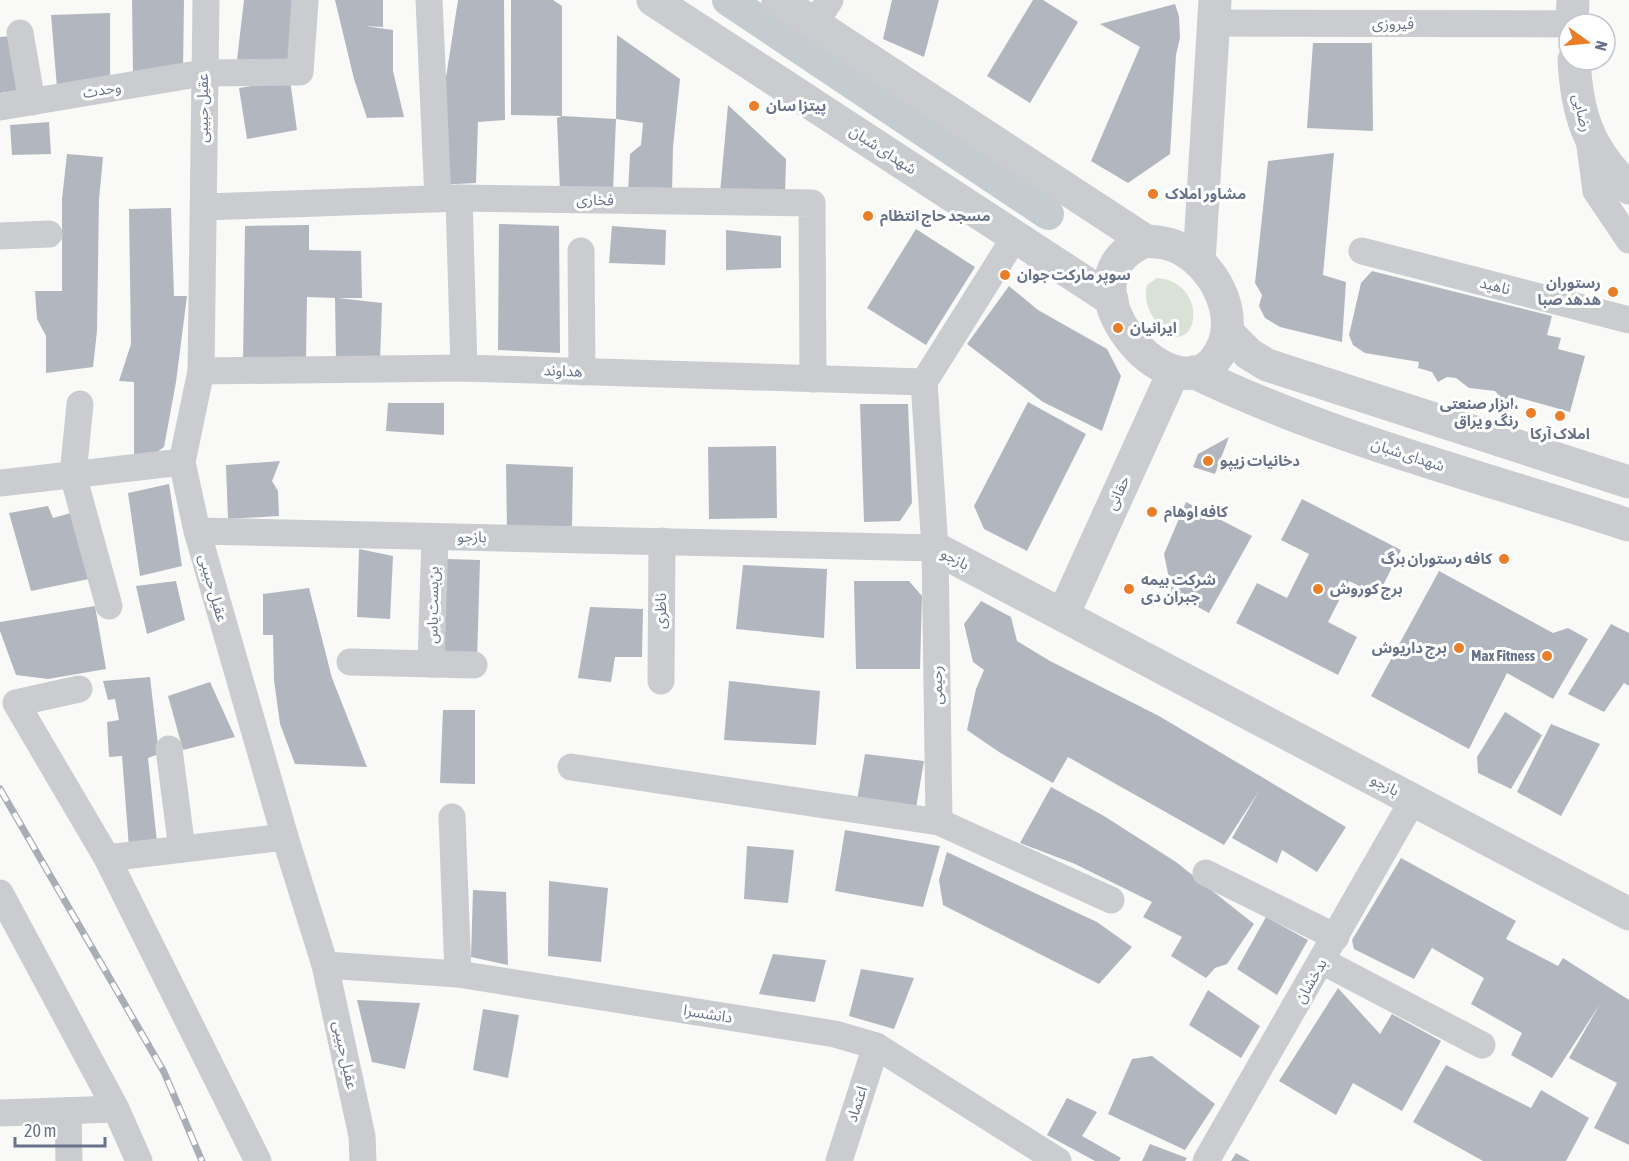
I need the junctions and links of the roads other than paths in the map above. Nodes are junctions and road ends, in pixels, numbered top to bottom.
1 (206, 0) edge
2 (429, 0) edge
3 (653, 0) edge
4 (778, 0) edge
5 (305, 1) edge
6 (1214, 11) edge
7 (822, 12) edge
8 (1276, 12) edge
9 (1557, 23) edge
10 (20, 33) dead end
11 (1575, 72) edge
12 (203, 73) junction
13 (32, 102) junction
14 (0, 107) edge
15 (1589, 139) junction
16 (1629, 188) edge
17 (449, 199) junction
18 (204, 207) junction
19 (49, 234) dead end
20 (0, 236) edge
21 (1015, 237) junction
22 (1629, 240) edge
23 (1146, 241) junction
24 (581, 251) dead end
25 (1362, 251) dead end
26 (1198, 262) junction
27 (1112, 300) junction
28 (1629, 320) edge
29 (1228, 333) junction
30 (464, 368) junction
31 (201, 371) junction
32 (1183, 371) junction
33 (582, 372) junction
34 (813, 379) junction
35 (924, 382) junction
36 (80, 405) dead end
37 (182, 462) junction
38 (74, 475) junction
39 (1629, 482) edge
40 (0, 483) edge
41 (1629, 525) edge
42 (197, 531) junction
43 (435, 537) junction
44 (662, 542) junction
45 (935, 548) junction
46 (110, 606) dead end
47 (1063, 615) junction
48 (350, 662) dead end
49 (431, 664) junction
50 (474, 665) dead end
51 (661, 681) dead end
52 (79, 689) dead end
53 (169, 749) dead end
54 (571, 767) dead end
55 (1413, 800) junction
56 (452, 817) dead end
57 (939, 822) junction
58 (285, 837) junction
59 (182, 849) junction
60 (107, 858) junction
61 (1206, 873) dead end
62 (0, 893) edge
63 (1111, 900) dead end
64 (1629, 914) edge
65 (1336, 937) junction
66 (1322, 961) junction
67 (325, 965) junction
68 (458, 974) junction
69 (1482, 1045) dead end
70 (876, 1046) junction
71 (116, 1109) junction
72 (68, 1111) junction
73 (0, 1113) edge
74 (69, 1161) edge
75 (139, 1161) edge
76 (258, 1161) edge
77 (363, 1161) edge
78 (839, 1161) edge
79 (1058, 1161) edge
80 (1206, 1161) edge

1 - 12 street, عقیل حبیبی
2 - 17 street
3 - 21 street, شهدای شبان
4 - 7 street
5 - 12 street, وحدت
6 - 8 street, فیروزی
6 - 26 street
7 - 23 street
8 - 9 street, فیروزی
10 - 13 street
11 - 15 street, رضایی
12 - 13 street, وحدت
12 - 18 street, عقیل حبیبی
13 - 14 street, وحدت
15 - 16 street, رضایی
15 - 22 street
17 - 18 street, فخاری
17 - 30 street
17 - 34 street, فخاری
18 - 31 street, عقیل حبیبی
19 - 20 street
21 - 27 street, شهدای شبان
21 - 35 street
23 - 26 street
23 - 27 street
24 - 33 street
25 - 28 street, ناهید
26 - 29 street
27 - 32 street
29 - 32 street
29 - 39 street
30 - 31 street, هداوند
30 - 33 street, هداوند
31 - 37 street, عقیل حبیبی
32 - 41 street, شهدای شبان
32 - 47 street, حقانی
33 - 34 street, هداوند
34 - 35 street, هداوند
35 - 45 street, رحیمی
36 - 38 street
37 - 38 street
37 - 42 street, عقیل حبیبی
38 - 40 street
38 - 46 street
42 - 43 street, بازجو
42 - 58 street, عقیل حبیبی
43 - 44 street, بازجو
43 - 49 street, بن‌بست یاس
44 - 45 street, بازجو
44 - 51 street, ناظری
45 - 47 street, بازجو
45 - 57 street, رحیمی
47 - 55 street, بازجو
48 - 49 street, بن‌بست یاس
49 - 50 street
52 - 60 street
53 - 59 street
54 - 57 street
55 - 64 street, بازجو
55 - 65 street, بدخشان
56 - 68 street
57 - 63 street
58 - 59 street
58 - 67 street, عقیل حبیبی
59 - 60 street
60 - 76 street
61 - 65 street
62 - 71 street
65 - 66 street, بدخشان
66 - 69 street
66 - 80 street, بدخشان
67 - 68 street, دانشسرا
67 - 77 street, عقیل حبیبی
68 - 70 street, دانشسرا
70 - 78 street, اعتماد
70 - 79 street, دانشسرا
71 - 72 street
71 - 75 street
72 - 73 street
72 - 74 street

